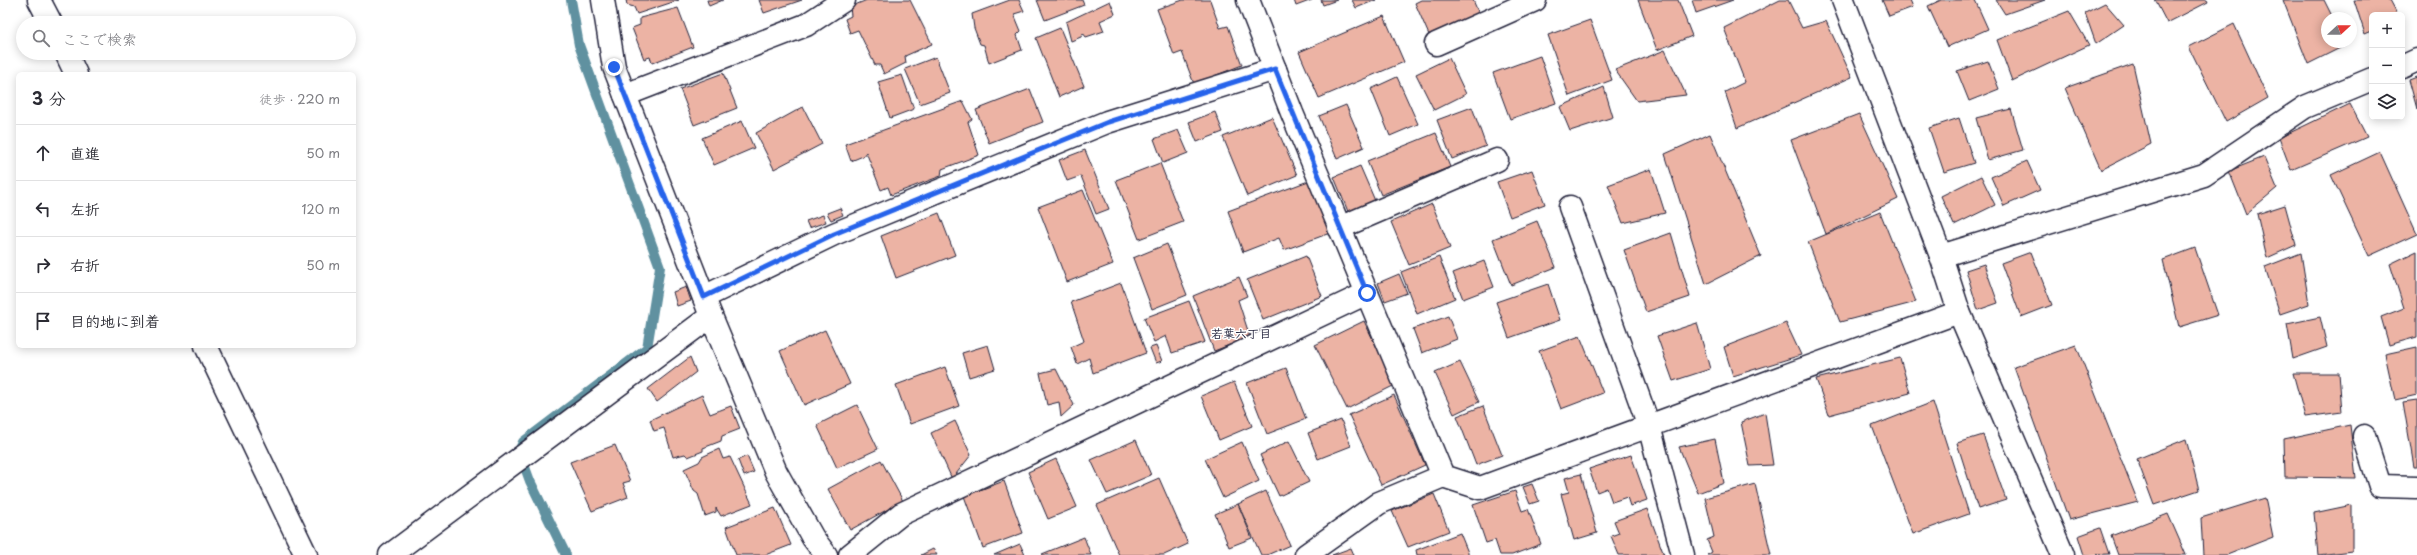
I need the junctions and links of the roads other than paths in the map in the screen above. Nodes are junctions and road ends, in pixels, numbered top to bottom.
1 (39, 0) edge
2 (603, 0) edge
3 (844, 0) edge
4 (1248, 0) edge
5 (1535, 0) edge
6 (1843, 0) edge
7 (47, 16) edge
8 (1436, 44) dead end
9 (69, 60) edge
10 (2417, 60) edge
11 (2405, 65) edge
12 (1275, 69) junction
13 (75, 72) edge
14 (2369, 80) edge
15 (625, 95) junction
16 (1497, 160) dead end
17 (1570, 207) dead end
18 (1339, 228) junction
19 (1941, 256) junction
20 (1367, 293) junction
21 (707, 306) junction
22 (1959, 312) junction
23 (207, 348) edge
24 (1648, 426) junction
25 (2364, 436) dead end
26 (1443, 476) junction
27 (2417, 487) edge
28 (306, 555) edge
29 (390, 555) edge
30 (826, 555) edge
31 (850, 555) edge
32 (1306, 555) edge
33 (1683, 555) edge
34 (2062, 555) edge

1 - 7 street
2 - 15 street
3 - 15 street
4 - 12 street
5 - 8 street
6 - 19 street
9 - 13 street
10 - 11 street
12 - 18 street
12 - 21 street
14 - 19 street
15 - 21 street
16 - 18 street
17 - 24 street
18 - 20 street
19 - 22 street
20 - 26 street
20 - 31 street
21 - 29 street
21 - 30 street
22 - 24 street
22 - 34 street
23 - 28 street
24 - 26 street
24 - 33 street
25 - 27 street
26 - 32 street

